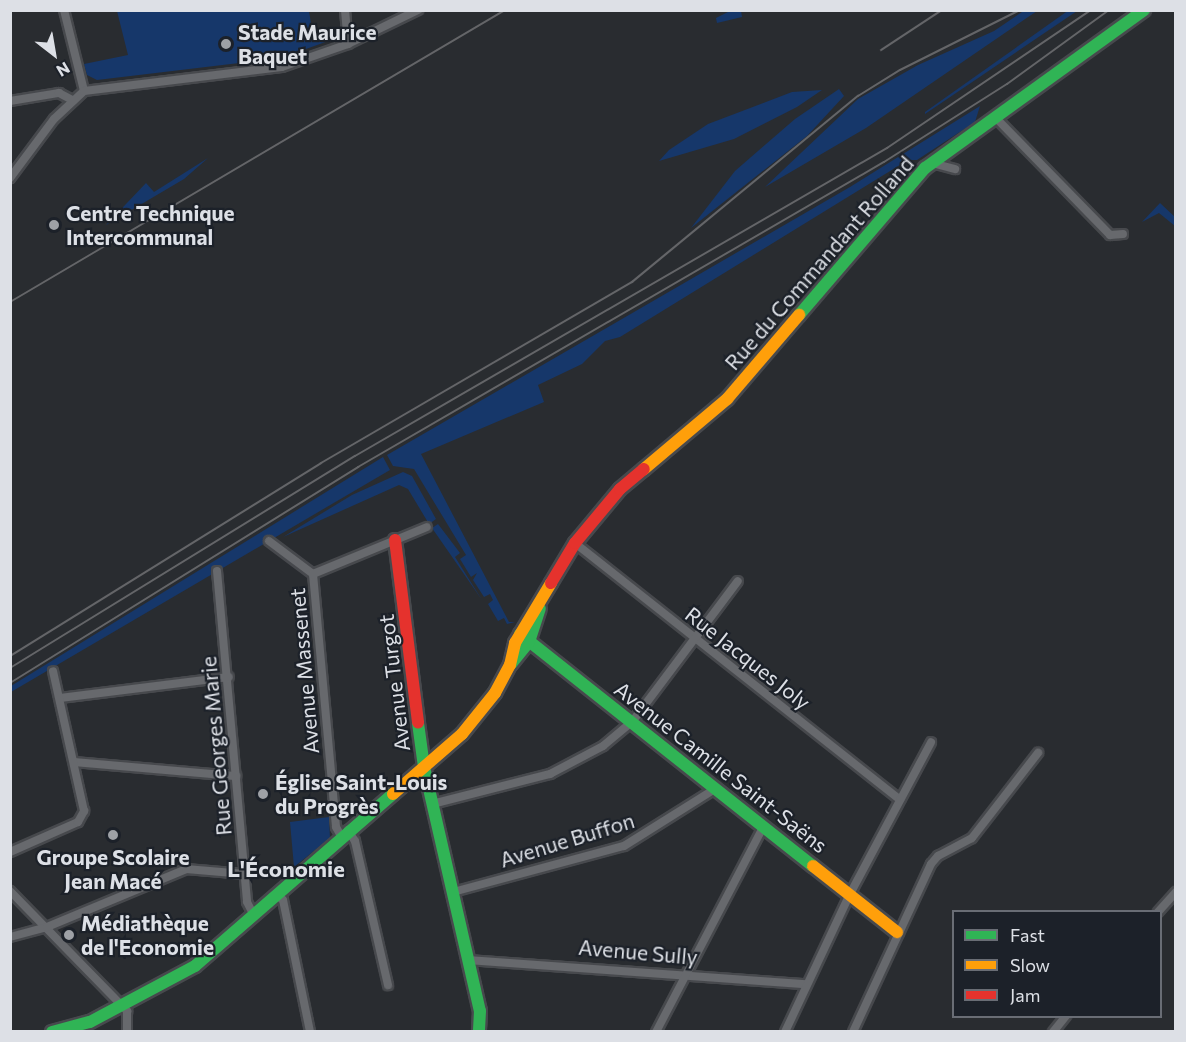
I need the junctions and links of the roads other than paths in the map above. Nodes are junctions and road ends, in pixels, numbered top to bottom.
1 (64, 10) edge
2 (345, 10) edge
3 (418, 10) edge
4 (1144, 10) edge
5 (348, 44) junction
6 (84, 91) junction
7 (72, 100) junction
8 (10, 101) edge
9 (995, 117) junction
10 (932, 163) junction
11 (955, 169) dead end
12 (10, 178) edge
13 (1123, 234) dead end
14 (427, 527) dead end
15 (395, 540) junction
16 (269, 541) dead end
17 (575, 543) junction
18 (217, 571) dead end
19 (313, 574) junction
20 (738, 581) dead end
21 (525, 638) junction
22 (696, 639) junction
23 (53, 671) dead end
24 (229, 677) junction
25 (60, 698) junction
26 (632, 722) junction
27 (932, 742) dead end
28 (1038, 753) dead end
29 (75, 762) junction
30 (424, 767) junction
31 (236, 776) junction
32 (715, 789) junction
33 (900, 800) junction
34 (432, 804) junction
35 (765, 825) junction
36 (344, 833) junction
37 (10, 852) edge
38 (245, 874) junction
39 (10, 891) edge
40 (453, 892) junction
41 (1176, 892) edge
42 (276, 894) junction
43 (850, 894) junction
44 (1160, 910) edge
45 (254, 916) junction
46 (47, 927) junction
47 (897, 932) junction
48 (10, 937) edge
49 (468, 960) junction
50 (686, 974) junction
51 (805, 984) junction
52 (388, 985) dead end
53 (122, 1004) junction
54 (1065, 1018) edge
55 (52, 1032) edge
56 (127, 1032) edge
57 (310, 1032) edge
58 (479, 1032) edge
59 (656, 1032) edge
60 (785, 1032) edge
61 (853, 1032) edge
62 (1053, 1032) edge

1 - 6 street
2 - 5 street
3 - 5 street
4 - 9 street, Rue du Commandant Rolland
5 - 6 street
6 - 7 street
7 - 8 street
7 - 12 street
9 - 10 street, Rue du Commandant Rolland
9 - 13 street
10 - 11 street
10 - 17 street, Rue du Commandant Rolland
14 - 15 street
15 - 19 street
15 - 30 street, Avenue Turgot
16 - 19 street
17 - 21 street, Rue du Commandant Rolland
17 - 22 street, Rue Jacques Joly
18 - 24 street, Rue Georges Marie
19 - 36 street, Avenue Massenet
20 - 22 street
21 - 26 street, Avenue Camille Saint-Saëns
21 - 30 street, Rue du Commandant Rolland
22 - 26 street
22 - 33 street, Rue Jacques Joly
23 - 25 street
24 - 25 street
24 - 31 street, Rue Georges Marie
25 - 29 street
26 - 32 street, Avenue Camille Saint-Saëns
26 - 34 street
27 - 33 street
28 - 47 street
29 - 31 street
29 - 37 street
30 - 34 street, Avenue Turgot
30 - 36 street, Rue du Commandant Rolland
31 - 38 street, Rue Georges Marie
32 - 35 street, Avenue Camille Saint-Saëns
32 - 40 street, Avenue Buffon
33 - 43 street
34 - 40 street, Avenue Turgot
35 - 43 street, Avenue Camille Saint-Saëns
35 - 50 street
36 - 42 street, Rue du Commandant Rolland
36 - 52 street, Avenue Massenet
38 - 45 street, Rue Georges Marie
38 - 46 street
39 - 46 street
40 - 49 street, Avenue Turgot
41 - 44 street
42 - 45 street, Rue du Commandant Rolland
42 - 57 street
43 - 47 street, Avenue Camille Saint-Saëns
43 - 51 street
45 - 53 street, Rue du Commandant Rolland
46 - 48 street
46 - 53 street
47 - 61 street
49 - 50 street, Avenue Sully
49 - 58 street, Avenue Turgot
50 - 51 street, Avenue Sully
50 - 59 street
51 - 60 street
53 - 55 street, Rue du Commandant Rolland
53 - 56 street
54 - 62 street

